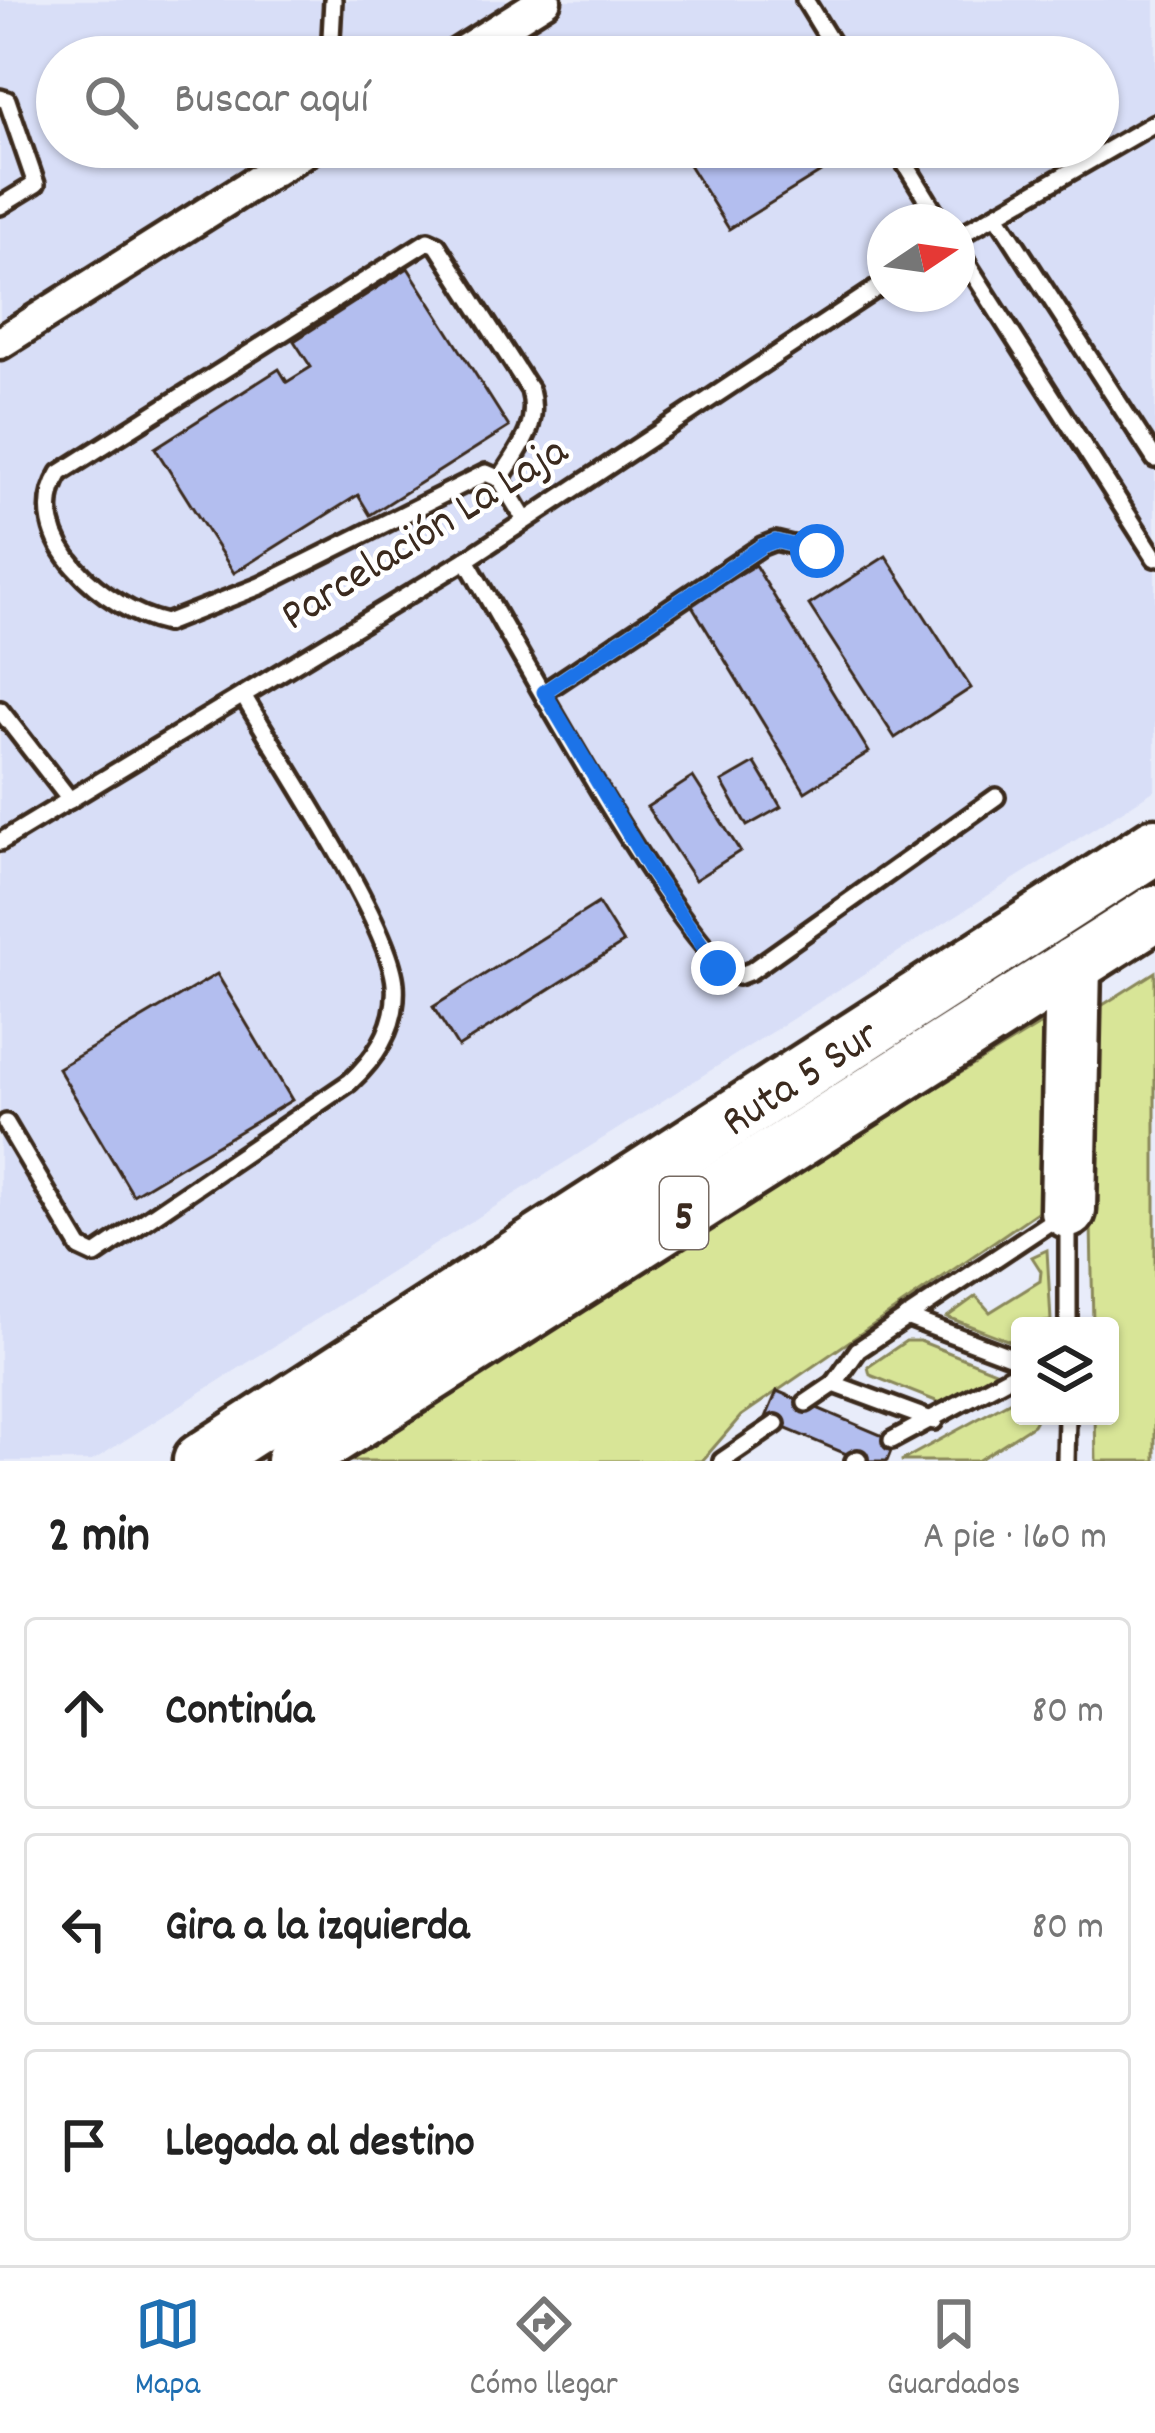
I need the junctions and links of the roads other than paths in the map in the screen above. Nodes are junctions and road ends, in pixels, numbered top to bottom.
1 (333, 0) edge
2 (545, 0) edge
3 (806, 0) edge
4 (331, 36) edge
5 (488, 36) edge
6 (827, 36) edge
7 (0, 98) edge
8 (1155, 123) edge
9 (1119, 145) edge
10 (277, 168) edge
11 (908, 168) edge
12 (1080, 168) edge
13 (930, 204) edge
14 (0, 206) edge
15 (998, 217) junction
16 (975, 228) edge
17 (975, 276) edge
18 (867, 295) edge
19 (0, 343) edge
20 (1155, 459) edge
21 (500, 479) junction
22 (524, 520) junction
23 (817, 551) dead end
24 (1155, 558) edge
25 (466, 560) junction
26 (544, 692) junction
27 (243, 694) junction
28 (0, 710) edge
29 (996, 797) dead end
30 (70, 800) junction
31 (0, 842) edge
32 (1155, 846) edge
33 (1155, 913) edge
34 (1073, 965) junction
35 (6, 1123) dead end
36 (1067, 1210) junction
37 (906, 1317) junction
38 (1068, 1317) edge
39 (1011, 1357) edge
40 (1011, 1376) edge
41 (834, 1384) junction
42 (806, 1403) dead end
43 (934, 1421) junction
44 (776, 1424) dead end
45 (1067, 1425) edge
46 (892, 1440) dead end
47 (201, 1461) edge
48 (294, 1461) edge
49 (722, 1461) edge
50 (1066, 1461) edge

1 - 4 lane
2 - 5 street
3 - 6 lane
7 - 14 lane
8 - 9 lane
10 - 19 street
11 - 13 lane
12 - 15 lane
15 - 16 lane
15 - 20 lane
17 - 24 lane
18 - 22 lane, Parcelación La Laja
21 - 21 lane
21 - 22 lane
22 - 25 lane, Parcelación La Laja
23 - 26 lane
25 - 26 lane
25 - 27 lane, Parcelación La Laja
26 - 29 lane
27 - 30 lane, Parcelación La Laja
27 - 35 lane
28 - 30 lane
30 - 31 lane, Parcelación La Laja
32 - 47 highway, Ruta 5 Sur / 5
33 - 34 highway, Ruta 5 Sur / 5
34 - 36 highway
34 - 48 highway, Ruta 5 Sur / 5
36 - 37 lane
36 - 38 lane
37 - 39 lane
37 - 41 lane
40 - 43 lane
41 - 42 lane
41 - 43 lane
43 - 46 lane
44 - 49 lane
45 - 50 lane

